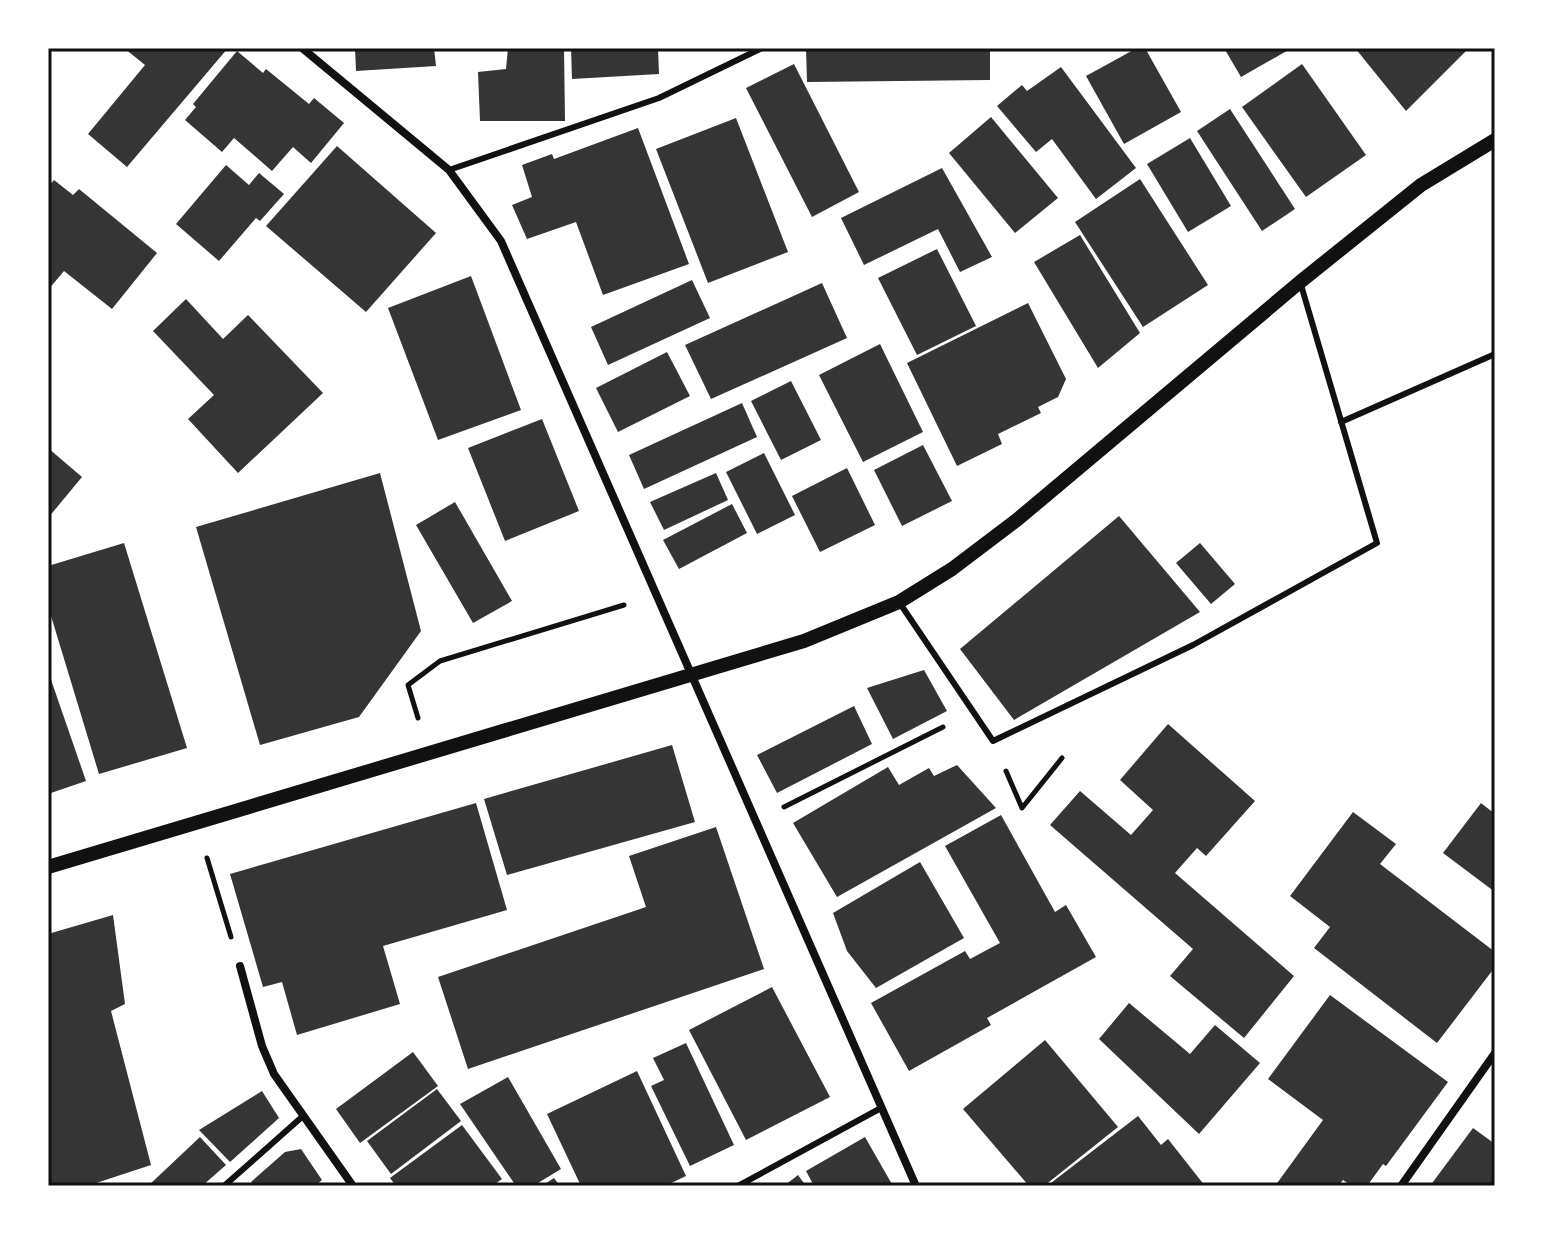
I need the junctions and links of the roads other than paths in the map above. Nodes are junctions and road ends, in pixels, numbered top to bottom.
1 (302, 48) edge
2 (762, 48) edge
3 (1495, 140) edge
4 (449, 170) junction
5 (1300, 282) junction
6 (1495, 354) edge
7 (1341, 422) junction
8 (899, 602) junction
9 (48, 867) edge
10 (240, 966) road end
11 (1495, 1053) edge
12 (881, 1108) junction
13 (303, 1116) junction
14 (224, 1186) edge
15 (353, 1186) edge
16 (738, 1186) edge
17 (916, 1186) edge
18 (1401, 1186) edge

1 - 4 street
2 - 4 lane
3 - 5 street
4 - 12 street
5 - 7 lane
5 - 8 street
6 - 7 lane
7 - 8 lane
8 - 9 street
10 - 13 street
11 - 18 street
12 - 16 lane
12 - 17 street
13 - 14 lane
13 - 15 street

